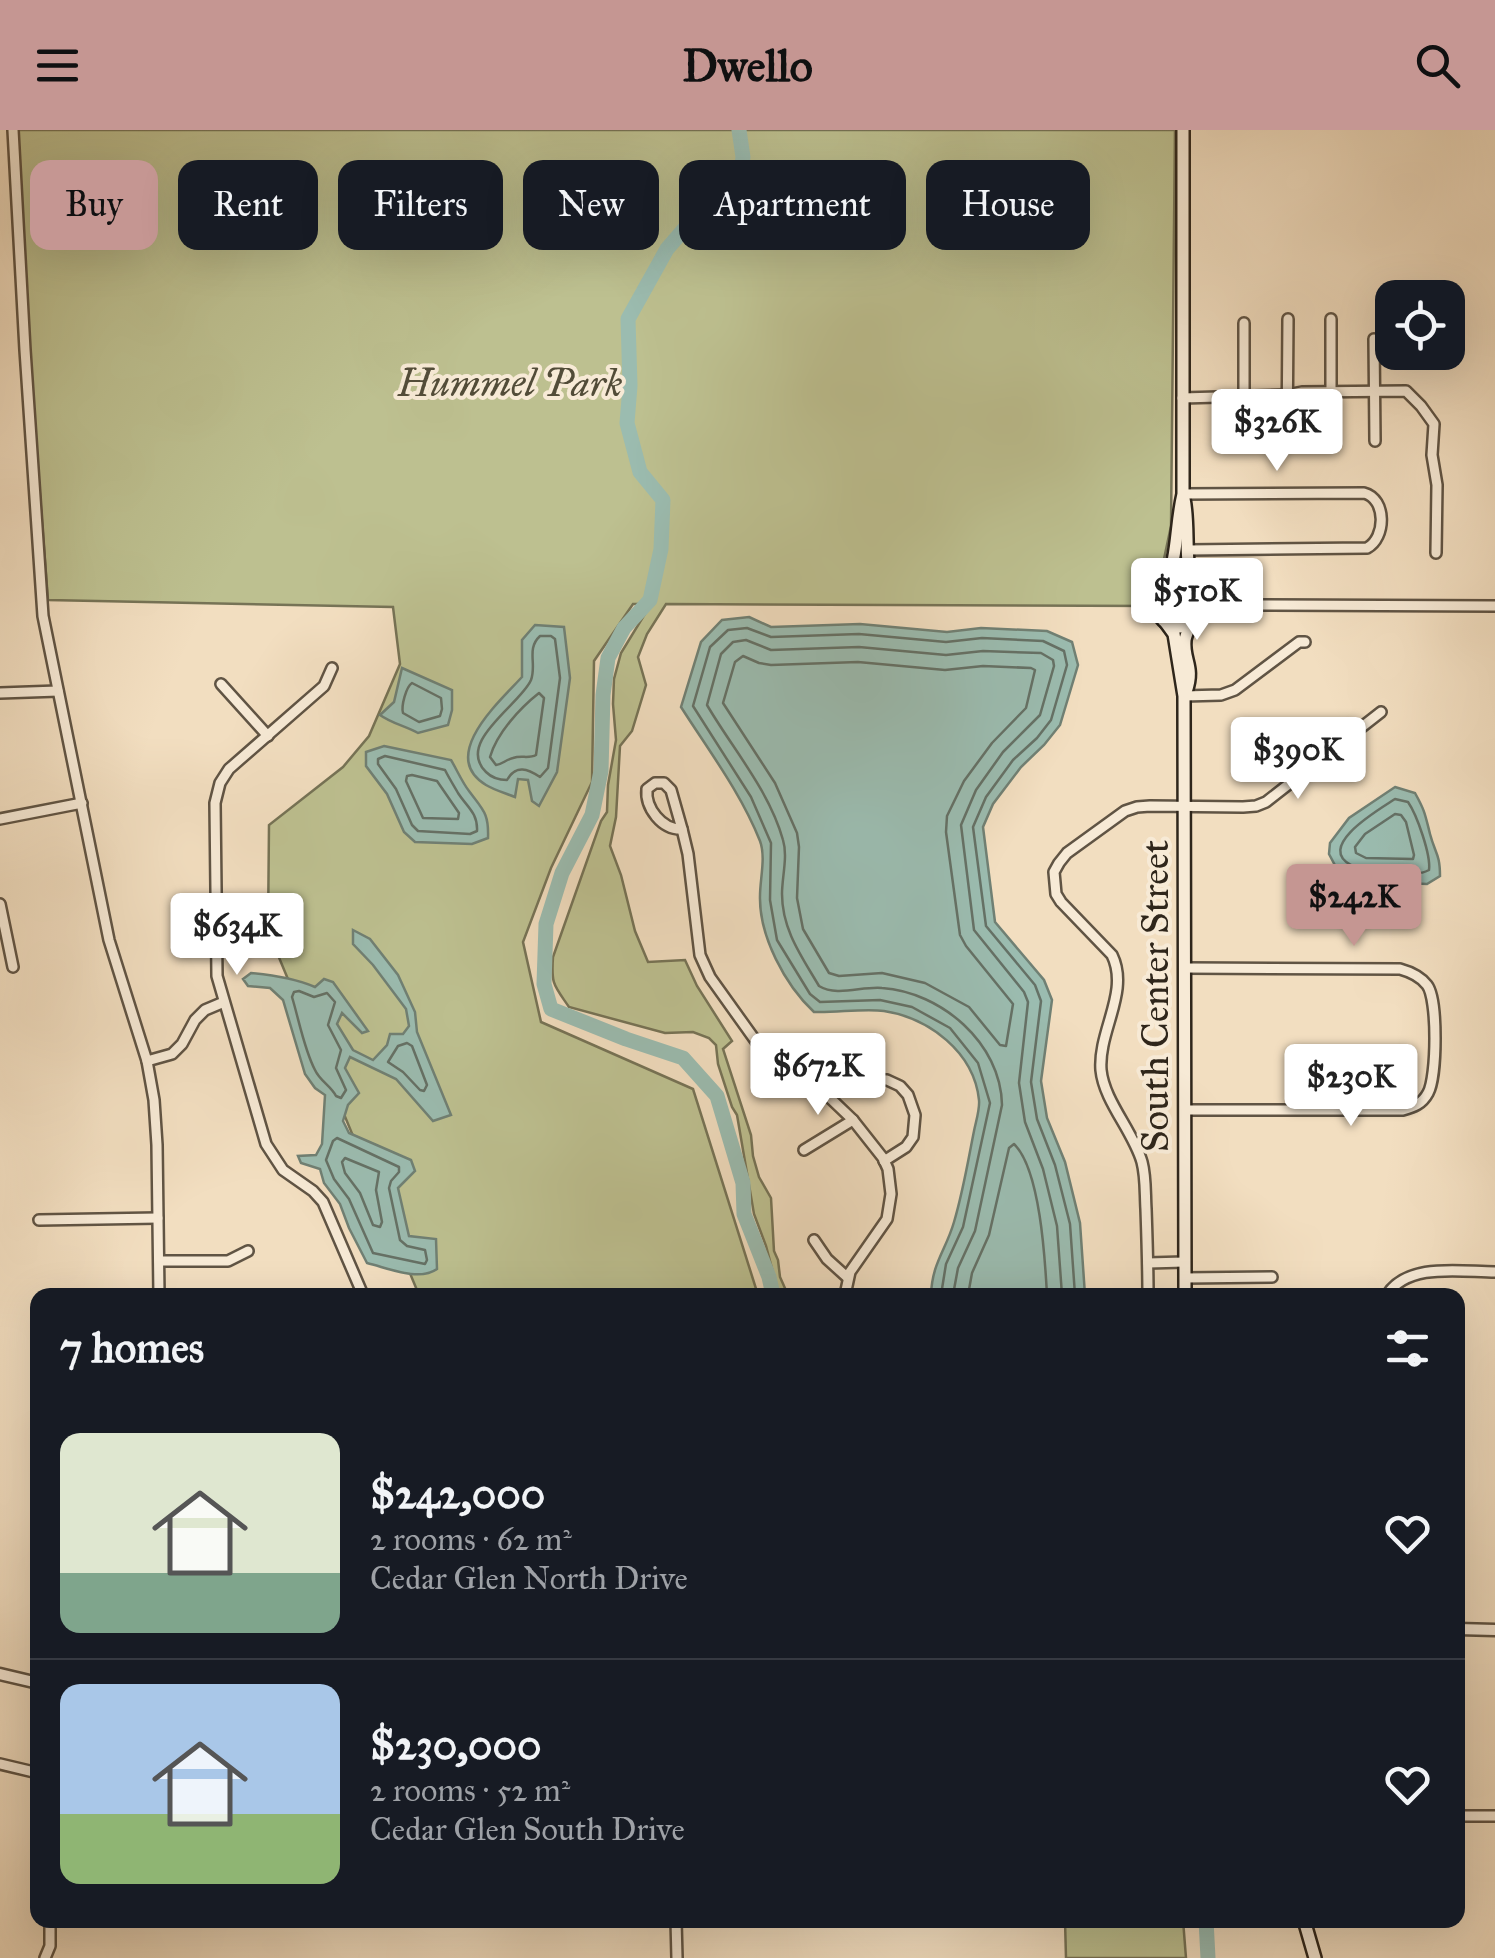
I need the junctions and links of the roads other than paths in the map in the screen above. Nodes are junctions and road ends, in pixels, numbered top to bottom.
1 (12, 130) edge
2 (1183, 130) edge
3 (1288, 319) dead end
4 (1331, 319) dead end
5 (1244, 323) dead end
6 (1374, 338) dead end
7 (1374, 390) junction
8 (1331, 392) junction
9 (1244, 396) junction
10 (1287, 396) junction
11 (1182, 398) junction
12 (1244, 441) dead end
13 (1375, 441) dead end
14 (1287, 442) dead end
15 (1331, 442) dead end
16 (1183, 494) junction
17 (1189, 550) junction
18 (1436, 552) dead end
19 (1164, 588) junction
20 (1196, 591) junction
21 (1242, 605) junction
22 (1495, 606) edge
23 (1193, 621) junction
24 (1166, 623) junction
25 (1305, 642) dead end
26 (332, 668) dead end
27 (221, 684) dead end
28 (58, 691) junction
29 (0, 692) edge
30 (1184, 696) junction
31 (1381, 712) dead end
32 (268, 736) junction
33 (82, 803) junction
34 (1185, 806) junction
35 (0, 818) edge
36 (682, 829) junction
37 (0, 904) edge
38 (13, 967) dead end
39 (1186, 968) junction
40 (224, 1002) junction
41 (148, 1061) junction
42 (830, 1098) junction
43 (1186, 1110) junction
44 (853, 1120) junction
45 (804, 1150) dead end
46 (884, 1161) junction
47 (158, 1218) junction
48 (39, 1220) dead end
49 (814, 1240) dead end
50 (248, 1251) dead end
51 (159, 1261) junction
52 (1184, 1262) junction
53 (1148, 1263) junction
54 (1495, 1272) edge
55 (1272, 1277) dead end
56 (848, 1278) junction
57 (1185, 1278) junction
58 (159, 1288) edge
59 (360, 1288) edge
60 (846, 1288) edge
61 (1148, 1288) edge
62 (1185, 1288) edge
63 (1394, 1288) edge
64 (1465, 1629) edge
65 (1495, 1630) edge
66 (0, 1674) edge
67 (30, 1681) edge
68 (0, 1764) edge
69 (30, 1770) edge
70 (1465, 1816) edge
71 (1495, 1816) edge
72 (50, 1928) edge
73 (676, 1928) edge
74 (1306, 1928) edge
75 (45, 1958) edge
76 (677, 1958) edge
77 (1315, 1958) edge

1 - 28 street
2 - 11 main road
3 - 10 street
4 - 8 street
5 - 9 street
6 - 7 street
7 - 8 street
7 - 13 street
7 - 18 street
8 - 10 street
8 - 15 street
9 - 10 street
9 - 11 street
9 - 12 street
10 - 14 street
11 - 16 main road
16 - 17 main road
16 - 17 street
16 - 19 main road
17 - 20 main road
19 - 20 main road
19 - 24 main road
20 - 21 street
20 - 23 main road
21 - 22 street
21 - 23 street
23 - 24 main road
23 - 30 main road, South Center Street
24 - 30 main road, South Center Street
25 - 30 street
26 - 32 street
27 - 32 street
28 - 29 street
28 - 33 street
30 - 34 main road, South Center Street
31 - 34 street
32 - 40 street
33 - 35 street
33 - 41 street
34 - 39 main road, South Center Street
34 - 53 street
36 - 36 street
36 - 42 street
37 - 38 street
39 - 43 main road, South Center Street
39 - 43 street
40 - 41 street
40 - 59 street
41 - 47 street
42 - 44 street
42 - 46 street
43 - 52 main road, South Center Street
44 - 45 street
44 - 46 street
46 - 56 street
47 - 48 street
47 - 51 street
49 - 56 street
50 - 51 street
51 - 58 street
52 - 53 street
52 - 57 main road, South Center Street
53 - 61 street
54 - 63 street
55 - 57 street
56 - 60 street
57 - 62 main road, South Center Street
64 - 65 street
66 - 67 street
68 - 69 street
70 - 71 street
72 - 75 street
73 - 76 street
74 - 77 main road

